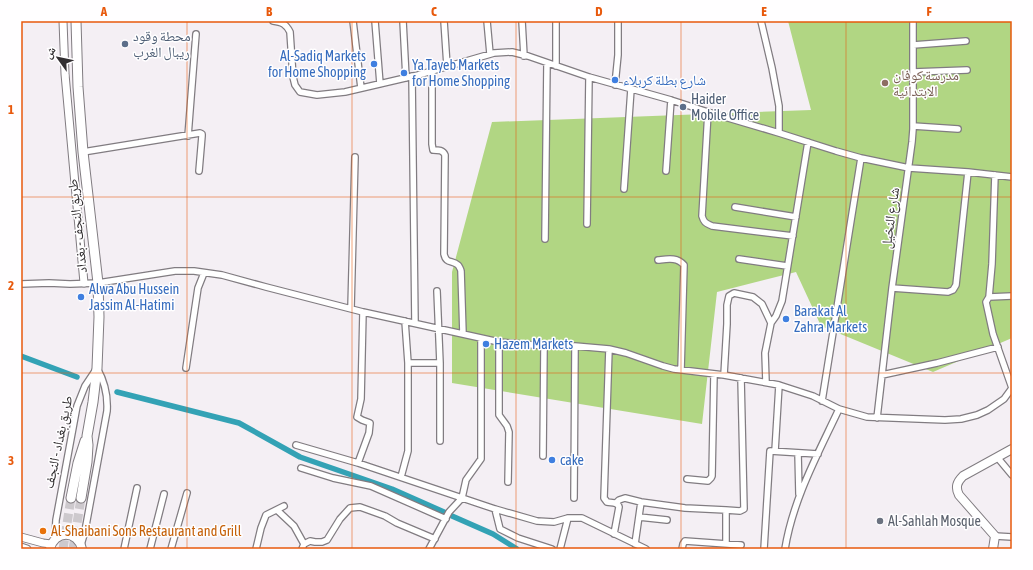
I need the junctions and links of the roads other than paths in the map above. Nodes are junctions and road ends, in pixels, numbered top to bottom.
1 (63, 21) edge
2 (76, 21) edge
3 (273, 21) edge
4 (353, 21) edge
5 (376, 21) edge
6 (403, 21) edge
7 (444, 21) edge
8 (488, 21) edge
9 (522, 21) edge
10 (556, 21) edge
11 (618, 21) edge
12 (761, 21) edge
13 (913, 21) edge
14 (196, 34) dead end
15 (966, 41) dead end
16 (913, 45) junction
17 (490, 54) junction
18 (524, 56) junction
19 (548, 63) junction
20 (447, 66) junction
21 (556, 66) junction
22 (967, 70) dead end
23 (432, 71) junction
24 (913, 72) junction
25 (412, 76) junction
26 (589, 77) junction
27 (406, 78) junction
28 (380, 84) junction
29 (615, 84) junction
30 (361, 88) junction
31 (631, 89) junction
32 (671, 100) junction
33 (708, 112) junction
34 (913, 126) junction
35 (958, 129) dead end
36 (779, 133) junction
37 (188, 136) junction
38 (808, 142) junction
39 (83, 152) junction
40 (355, 157) dead end
41 (861, 158) junction
42 (909, 168) junction
43 (199, 171) dead end
44 (666, 171) dead end
45 (968, 172) junction
46 (996, 175) junction
47 (1012, 176) edge
48 (624, 189) dead end
49 (735, 207) dead end
50 (796, 217) junction
51 (587, 224) dead end
52 (793, 236) junction
53 (545, 239) dead end
54 (739, 258) dead end
55 (658, 260) dead end
56 (787, 266) junction
57 (204, 273) junction
58 (98, 282) junction
59 (84, 283) junction
60 (21, 284) edge
61 (892, 288) junction
62 (437, 291) dead end
63 (1012, 296) edge
64 (989, 297) junction
65 (351, 308) junction
66 (363, 312) junction
67 (405, 321) junction
68 (770, 323) junction
69 (415, 324) junction
70 (439, 329) junction
71 (462, 334) junction
72 (481, 338) junction
73 (499, 342) junction
74 (544, 346) junction
75 (575, 346) junction
76 (998, 347) junction
77 (609, 349) junction
78 (408, 363) junction
79 (440, 363) junction
80 (97, 368) junction
81 (186, 368) dead end
82 (681, 370) junction
83 (714, 374) junction
84 (882, 374) junction
85 (724, 375) junction
86 (741, 378) junction
87 (766, 382) junction
88 (779, 385) junction
89 (822, 401) junction
90 (839, 409) junction
91 (878, 418) junction
92 (87, 436) junction
93 (440, 441) dead end
94 (296, 445) dead end
95 (1012, 449) edge
96 (775, 451) junction
97 (798, 453) junction
98 (818, 454) junction
99 (544, 456) dead end
100 (997, 457) junction
101 (358, 463) junction
102 (301, 468) dead end
103 (1012, 475) edge
104 (401, 477) junction
105 (687, 480) dead end
106 (508, 482) dead end
107 (138, 488) dead end
108 (187, 493) dead end
109 (164, 494) dead end
110 (71, 498) tunnel mouth
111 (81, 498) tunnel mouth
112 (462, 498) junction
113 (574, 498) dead end
114 (799, 499) junction
115 (641, 502) junction
116 (616, 503) junction
117 (284, 506) dead end
118 (495, 509) junction
119 (277, 510) junction
120 (726, 510) junction
121 (639, 517) junction
122 (568, 518) junction
123 (446, 519) junction
124 (667, 520) dead end
125 (614, 534) junction
126 (995, 536) junction
127 (21, 537) edge
128 (1012, 537) edge
129 (435, 539) junction
130 (52, 544) edge
131 (635, 544) junction
132 (726, 544) junction
133 (741, 545) dead end
134 (21, 547) edge
135 (81, 547) edge
136 (303, 547) edge
137 (27, 549) edge
138 (124, 549) edge
139 (150, 549) edge
140 (171, 549) edge
141 (256, 549) edge
142 (430, 549) edge
143 (552, 549) edge
144 (560, 549) edge
145 (646, 549) edge
146 (682, 549) edge
147 (764, 549) edge
148 (785, 549) edge
149 (993, 549) edge

1 - 59 street
2 - 39 main road, طريق النجف - بغداد
3 - 30 street
4 - 30 street
5 - 28 street
6 - 27 street
7 - 20 street
8 - 17 street
9 - 18 street
10 - 21 street
11 - 29 street
12 - 36 street
13 - 16 street, شارع النخيل
14 - 37 street
15 - 16 street
16 - 24 street, شارع النخيل
17 - 18 street
17 - 20 street
18 - 19 street
19 - 21 street
19 - 53 street
20 - 23 street
21 - 26 street
22 - 24 street
23 - 25 street
23 - 71 street
24 - 34 street, شارع النخيل
25 - 27 street
25 - 69 street
26 - 29 street
26 - 51 street
27 - 28 street
28 - 30 street
29 - 31 street
31 - 32 street
31 - 48 street
32 - 33 street
32 - 44 street
33 - 36 street
33 - 52 street
34 - 35 street
34 - 42 street, شارع النخيل
36 - 38 street
37 - 39 street
37 - 43 street
38 - 41 street
38 - 50 street
39 - 58 main road, طريق النجف - بغداد
40 - 65 street
41 - 42 street
41 - 89 street
42 - 45 street
42 - 61 street, شارع النخيل
45 - 46 street
45 - 61 street
46 - 47 street
46 - 64 street
49 - 50 street
50 - 52 street
52 - 56 street
54 - 56 street
55 - 82 street
56 - 68 street
57 - 58 street
57 - 65 street
57 - 81 street
58 - 59 street
58 - 80 main road, طريق النجف - بغداد
59 - 60 street
61 - 84 street, شارع النخيل
62 - 70 street
63 - 64 street
64 - 76 street
65 - 66 street
66 - 67 street
66 - 101 street
67 - 69 street
67 - 78 street
68 - 85 street
68 - 87 street
69 - 70 street
70 - 71 street
70 - 79 street
71 - 72 street
72 - 73 street
72 - 112 street
73 - 74 street
73 - 106 street
74 - 75 street
74 - 99 street
75 - 77 street
75 - 113 street
76 - 84 street
76 - 91 street
77 - 82 street
77 - 116 street
78 - 79 street
78 - 104 street
79 - 93 street
80 - 92 main road, طريق النجف - بغداد
80 - 130 street, طريق بغداد - النجف
80 - 135 street
82 - 83 street
83 - 85 street
83 - 105 street
84 - 91 street, شارع النخيل
85 - 86 street
86 - 87 street
86 - 120 street
87 - 88 street
88 - 89 street
88 - 96 street
89 - 90 street
90 - 91 street
90 - 98 street
92 - 110 main road, طريق بغداد - النجف
92 - 111 main road, طريق النجف - بغداد
94 - 101 street
95 - 100 main road
96 - 97 street
96 - 147 street
97 - 98 street
97 - 114 street
98 - 114 street
100 - 103 street
100 - 126 main road
101 - 104 street
102 - 123 street
104 - 112 street
107 - 138 street
108 - 140 street
109 - 139 street
112 - 118 street
112 - 123 street
114 - 148 street
115 - 116 street
115 - 120 street
115 - 121 street
116 - 125 street
117 - 119 street
118 - 122 street
118 - 143 street
119 - 136 street
119 - 141 street
120 - 132 street
121 - 124 street
121 - 131 street
122 - 125 street
122 - 144 street
123 - 129 street
125 - 131 street
126 - 128 street
126 - 149 main road
127 - 130 street
129 - 136 street
129 - 142 street
130 - 135 main road
131 - 145 street
132 - 133 street
132 - 146 street
134 - 137 street

